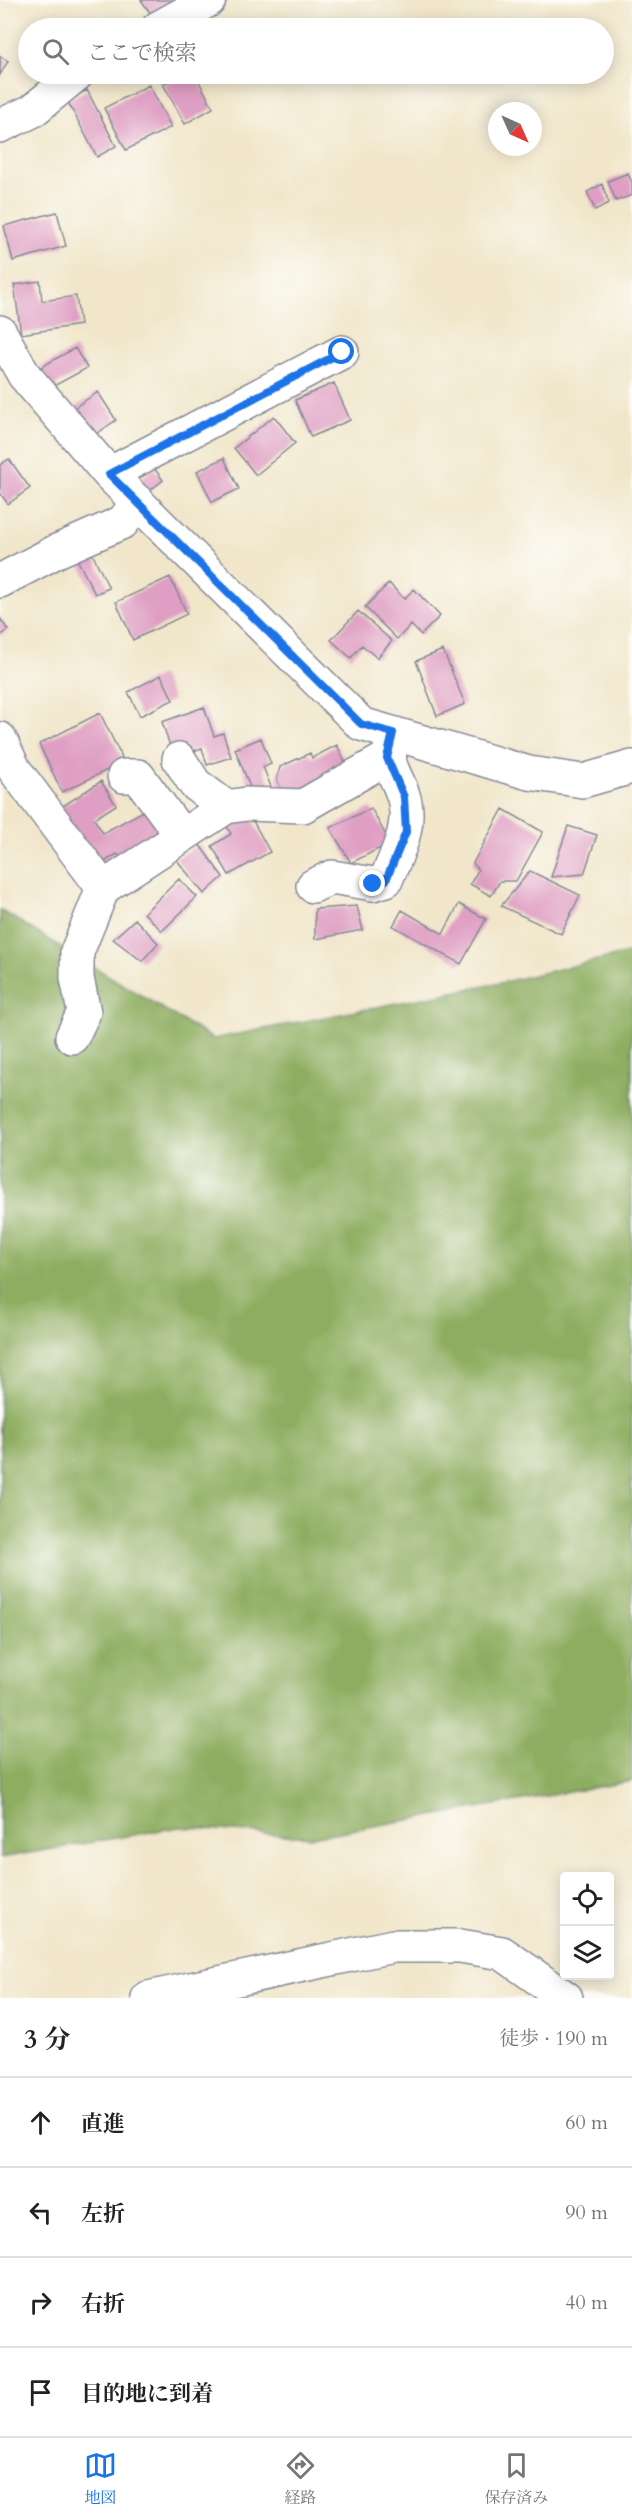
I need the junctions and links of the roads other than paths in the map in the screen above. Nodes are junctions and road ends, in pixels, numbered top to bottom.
1 (209, 0) edge
2 (176, 18) edge
3 (65, 84) edge
4 (0, 126) edge
5 (0, 332) edge
6 (342, 352) dead end
7 (109, 474) junction
8 (138, 502) junction
9 (0, 581) edge
10 (0, 739) edge
11 (390, 746) junction
12 (179, 759) dead end
13 (632, 767) edge
14 (124, 776) dead end
15 (226, 807) junction
16 (182, 836) junction
17 (313, 886) dead end
18 (103, 888) junction
19 (72, 1037) dead end
20 (530, 1988) edge
21 (148, 1998) edge
22 (566, 1998) edge

1 - 2 street
3 - 4 street
5 - 7 street
6 - 7 street
7 - 8 street
8 - 9 street
8 - 11 street
10 - 18 street
11 - 13 street
11 - 15 street
11 - 17 street
12 - 15 street
14 - 16 street
15 - 16 street
16 - 18 street
18 - 19 street
20 - 21 street
20 - 22 street

